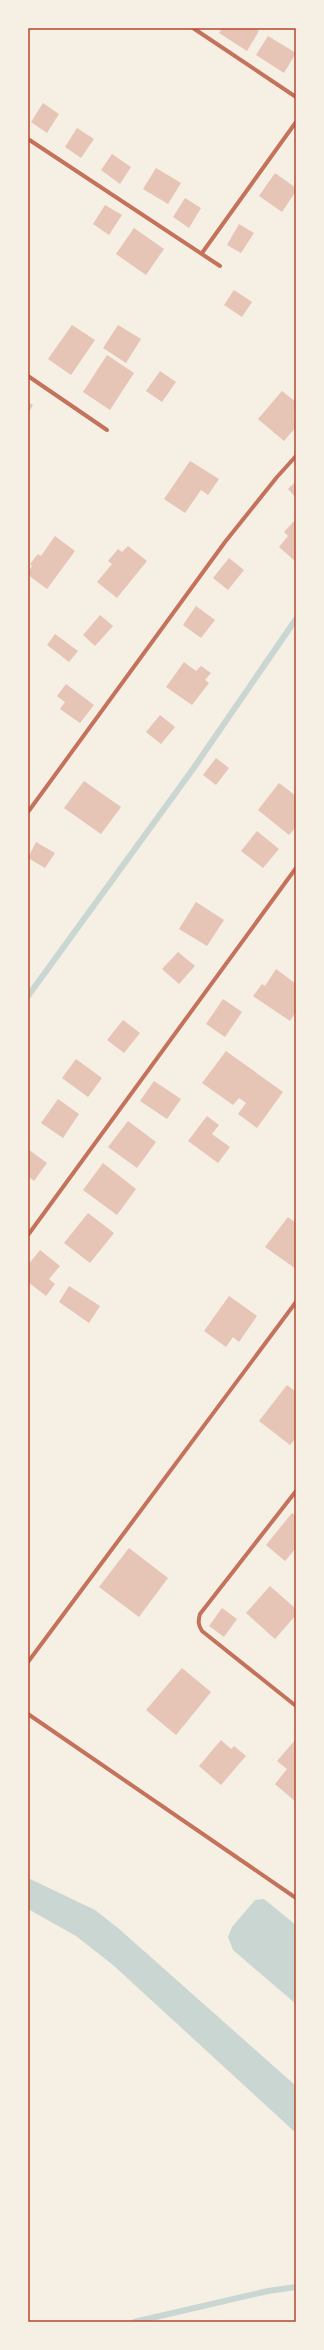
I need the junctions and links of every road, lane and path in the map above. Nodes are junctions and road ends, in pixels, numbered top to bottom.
1 (193, 28) edge
2 (296, 97) edge
3 (296, 122) edge
4 (28, 139) edge
5 (202, 253) junction
6 (220, 266) dead end
7 (28, 376) edge
8 (107, 430) dead end
9 (296, 456) edge
10 (28, 812) edge
11 (296, 868) edge
12 (28, 1235) edge
13 (296, 1302) edge
14 (296, 1491) edge
15 (28, 1662) edge
16 (296, 1706) edge
17 (28, 1714) edge
18 (296, 1898) edge

1 - 2 street
3 - 5 street
4 - 5 street
5 - 6 street
7 - 8 street
9 - 10 street
11 - 12 street
13 - 15 street
14 - 16 street
17 - 18 street

